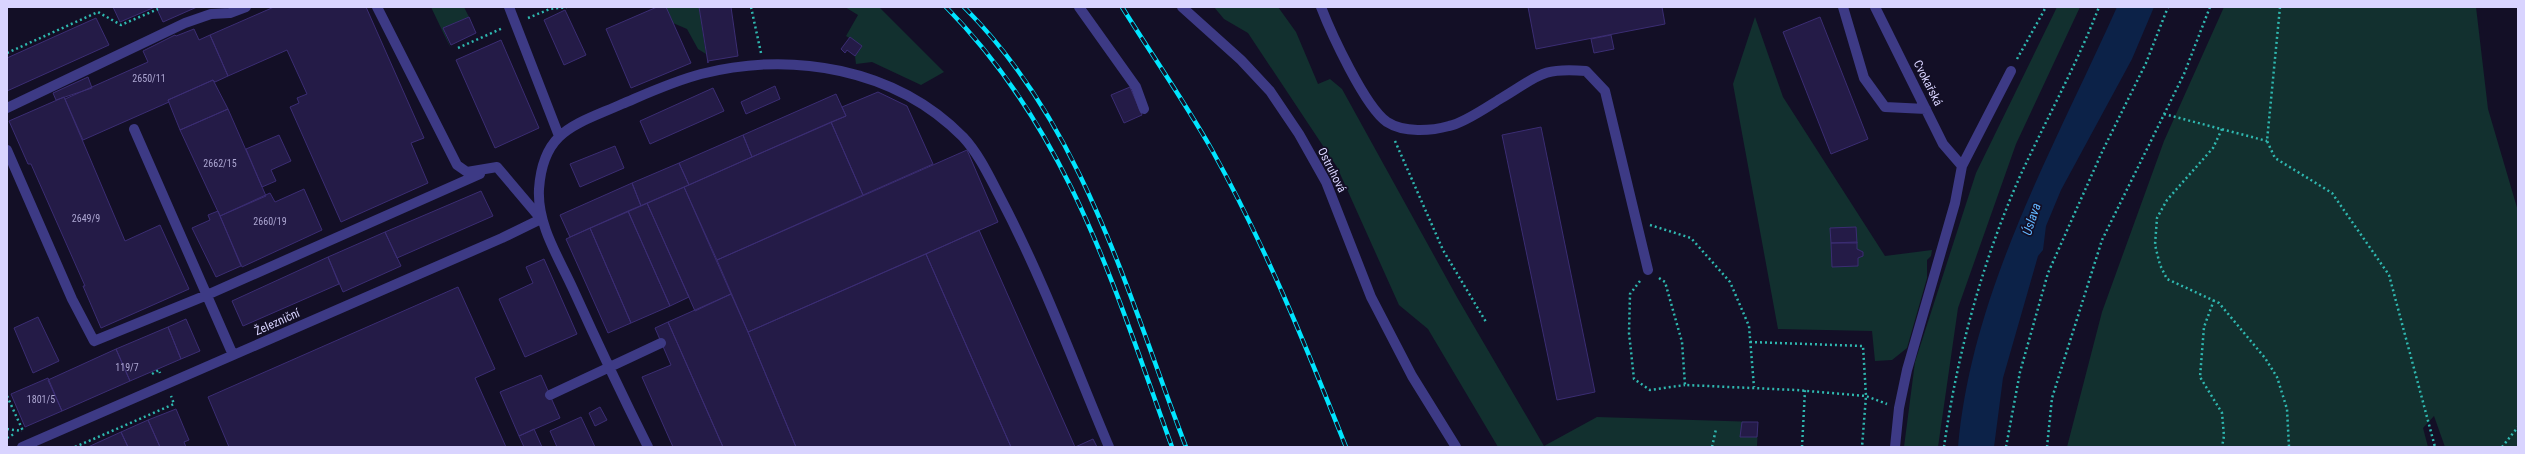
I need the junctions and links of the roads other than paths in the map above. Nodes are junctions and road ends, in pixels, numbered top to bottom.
1 (246, 7) edge
2 (377, 7) edge
3 (509, 7) edge
4 (1079, 7) edge
5 (1182, 7) edge
6 (1320, 7) edge
7 (1844, 7) edge
8 (1875, 7) edge
9 (2011, 71) road end
10 (7, 108) edge
11 (1144, 109) dead end
12 (1926, 109) junction
13 (134, 129) dead end
14 (559, 136) junction
15 (7, 150) edge
16 (497, 166) junction
17 (1962, 166) junction
18 (541, 219) junction
19 (1648, 270) road end
20 (207, 295) junction
21 (661, 343) dead end
22 (233, 356) junction
23 (608, 368) junction
24 (550, 395) dead end
25 (22, 447) edge
26 (648, 447) edge
27 (1109, 447) edge
28 (1456, 447) edge
29 (1895, 447) edge

1 - 10 street
2 - 16 street
3 - 14 street
4 - 11 street
5 - 28 street, Ostruhová
6 - 19 street
7 - 12 street
8 - 12 street, Cvokařská
9 - 17 street
12 - 17 street, Cvokařská
13 - 20 street
14 - 18 street
14 - 27 street
15 - 20 street
16 - 18 street
16 - 20 street
17 - 29 street
18 - 22 street, Železniční
18 - 23 street
20 - 22 street
21 - 23 street
22 - 25 street, Železniční
23 - 24 street
23 - 26 street

